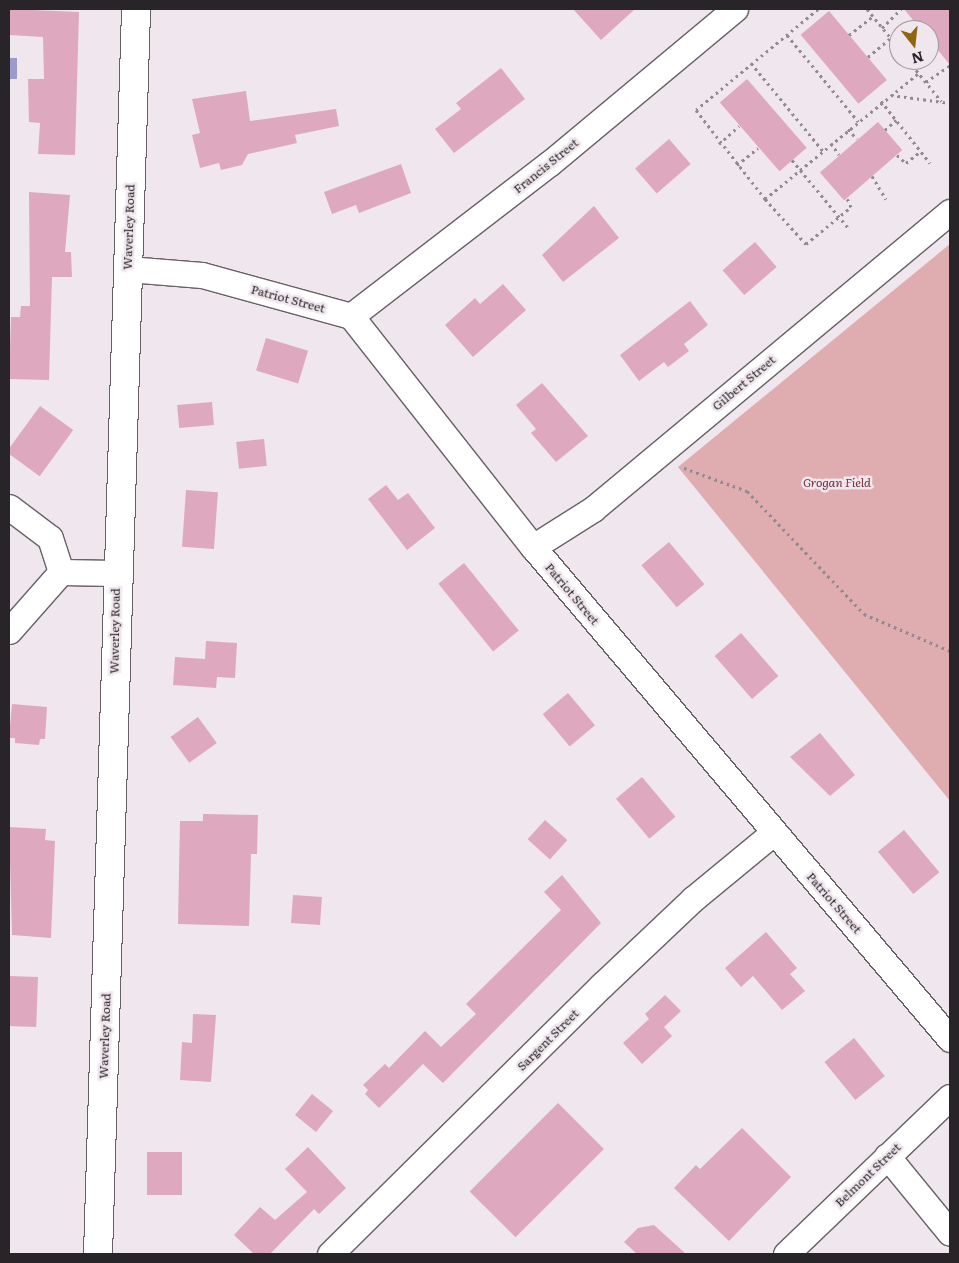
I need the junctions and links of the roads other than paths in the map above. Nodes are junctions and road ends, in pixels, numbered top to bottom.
1 (136, 9) edge
2 (735, 9) edge
3 (950, 212) edge
4 (128, 268) junction
5 (351, 316) junction
6 (9, 507) edge
7 (533, 547) junction
8 (61, 572) junction
9 (116, 573) junction
10 (9, 631) edge
11 (773, 833) junction
12 (950, 1039) edge
13 (950, 1097) edge
14 (887, 1156) junction
15 (950, 1234) edge
16 (98, 1254) edge
17 (330, 1254) edge
18 (786, 1254) edge

1 - 4 street, Waverley Road
2 - 5 street, Francis Street
3 - 7 street, Gilbert Street
4 - 5 street, Patriot Street
4 - 9 street, Waverley Road
5 - 7 street, Patriot Street
6 - 8 street
7 - 11 street, Patriot Street
8 - 9 street
8 - 10 street
9 - 16 street, Waverley Road
11 - 12 street, Patriot Street
11 - 17 street, Sargent Street
13 - 14 street, Belmont Street
14 - 15 street
14 - 18 street, Belmont Street

